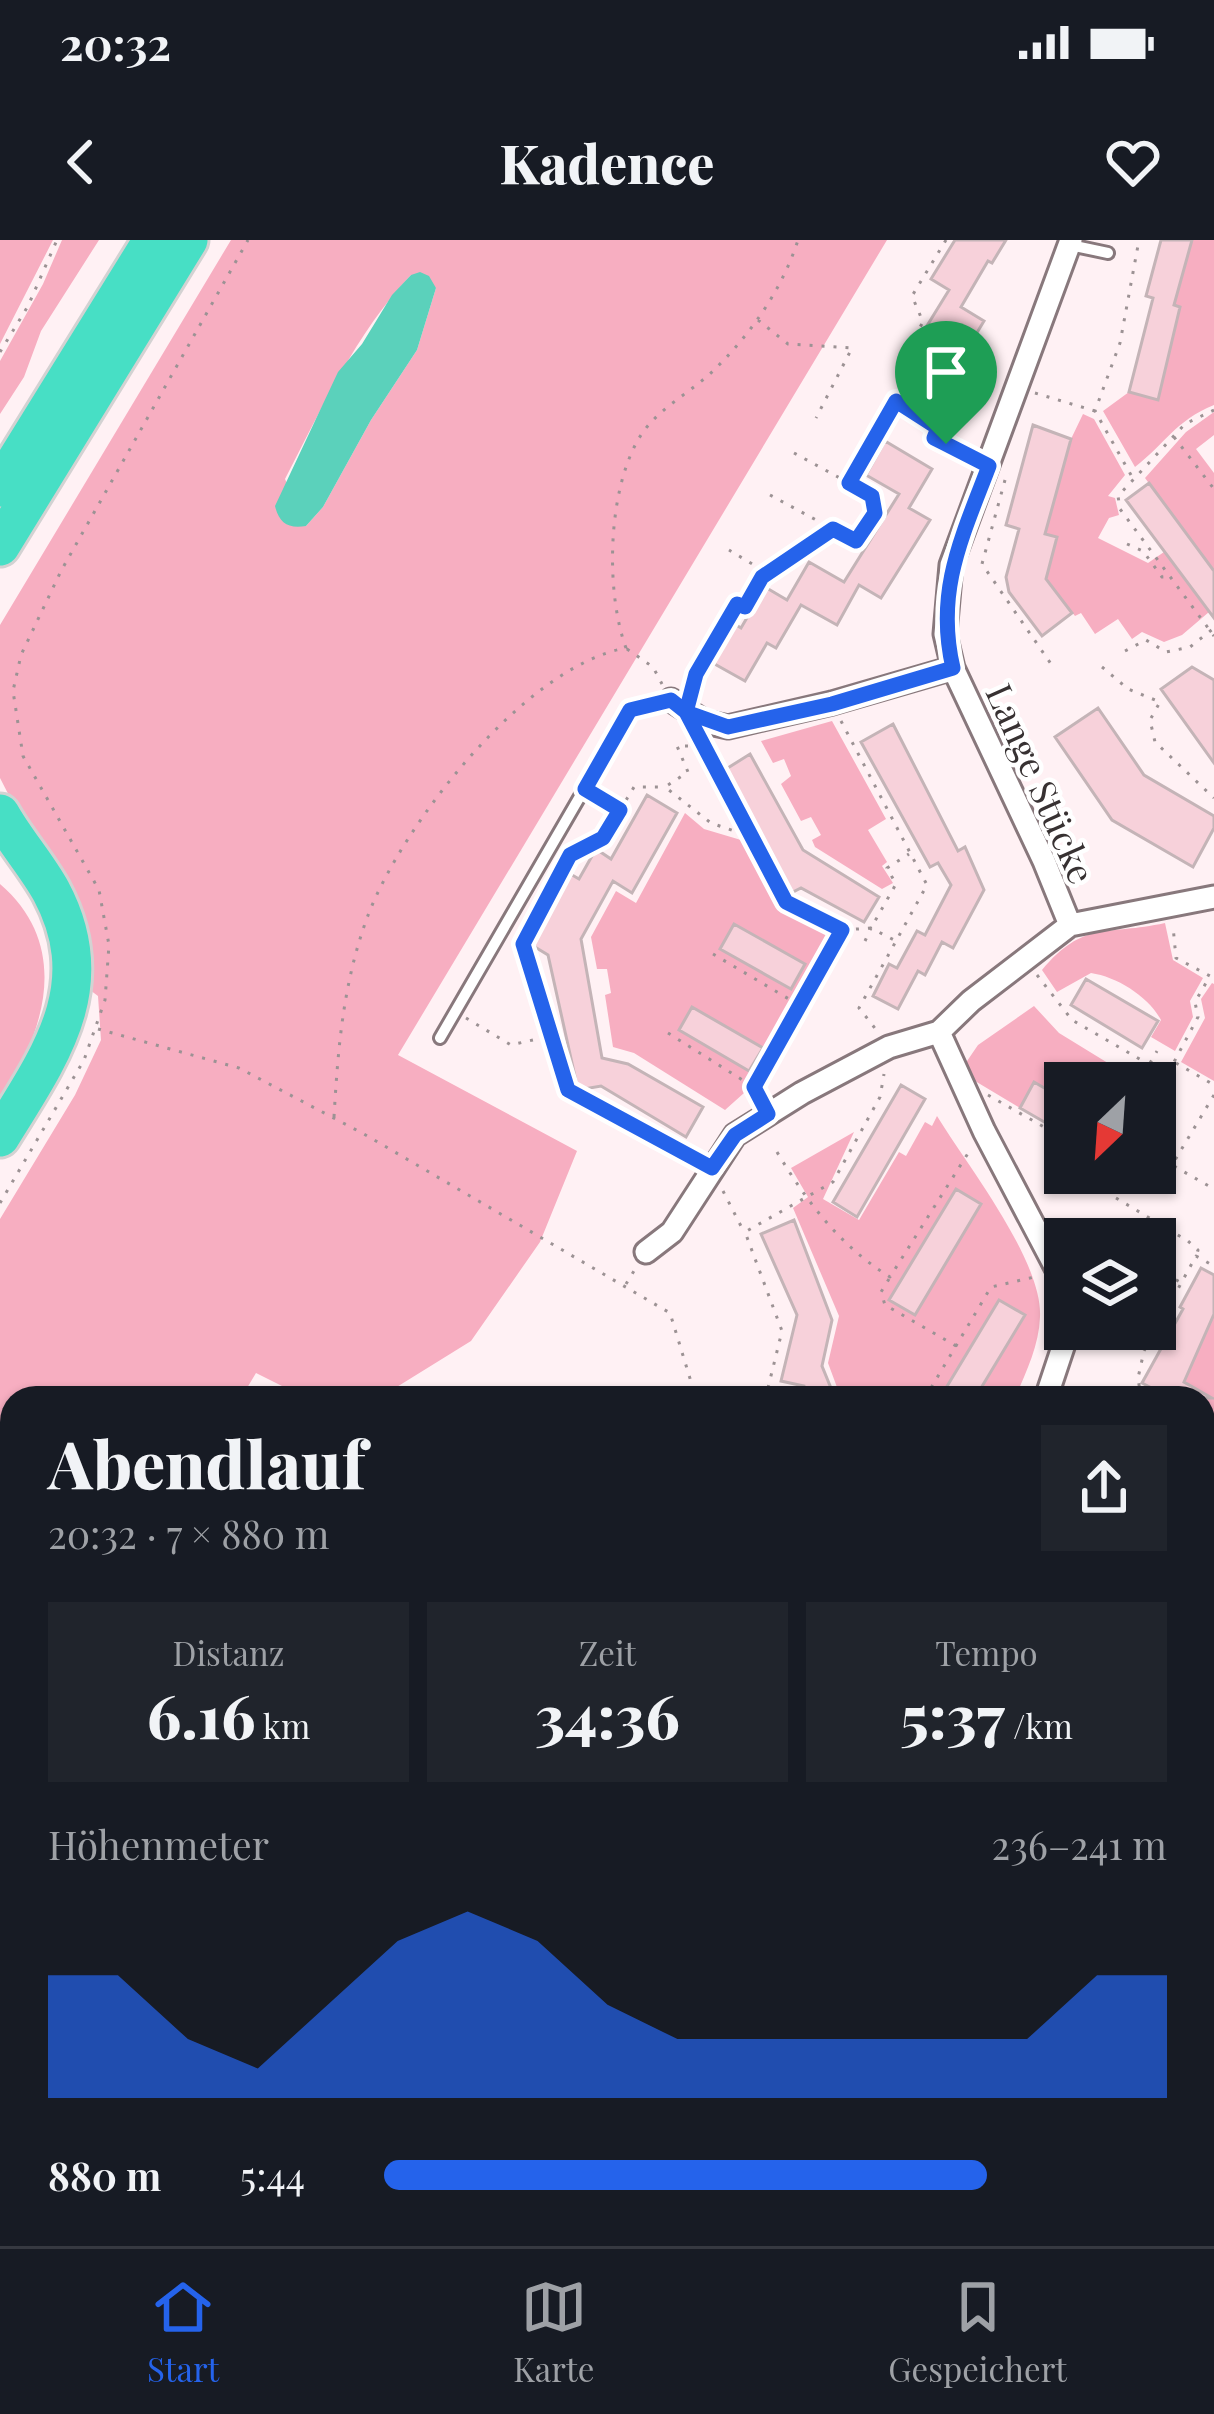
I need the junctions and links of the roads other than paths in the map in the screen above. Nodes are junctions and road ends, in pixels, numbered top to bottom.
1 (153, 240) edge
2 (188, 240) edge
3 (1071, 242) edge
4 (1108, 253) dead end
5 (55, 455) junction
6 (0, 487) edge
7 (0, 546) edge
8 (0, 579) edge
9 (953, 668) junction
10 (679, 706) joint
11 (0, 814) edge
12 (0, 863) edge
13 (1214, 897) edge
14 (1070, 925) junction
15 (78, 1029) junction
16 (939, 1032) junction
17 (440, 1038) dead end
18 (0, 1137) edge
19 (1044, 1243) edge
20 (646, 1252) dead end
21 (1062, 1350) edge
22 (1050, 1386) edge

1 - 6 highway
2 - 5 highway
3 - 4 lane
3 - 9 street, Lange Stücke
5 - 7 highway
5 - 8 highway
9 - 10 street
9 - 14 street, Lange Stücke
10 - 17 lane
11 - 15 highway
12 - 15 highway
13 - 14 street
14 - 16 street, Lange Stücke
15 - 18 highway
16 - 19 street
16 - 20 street
21 - 22 street

